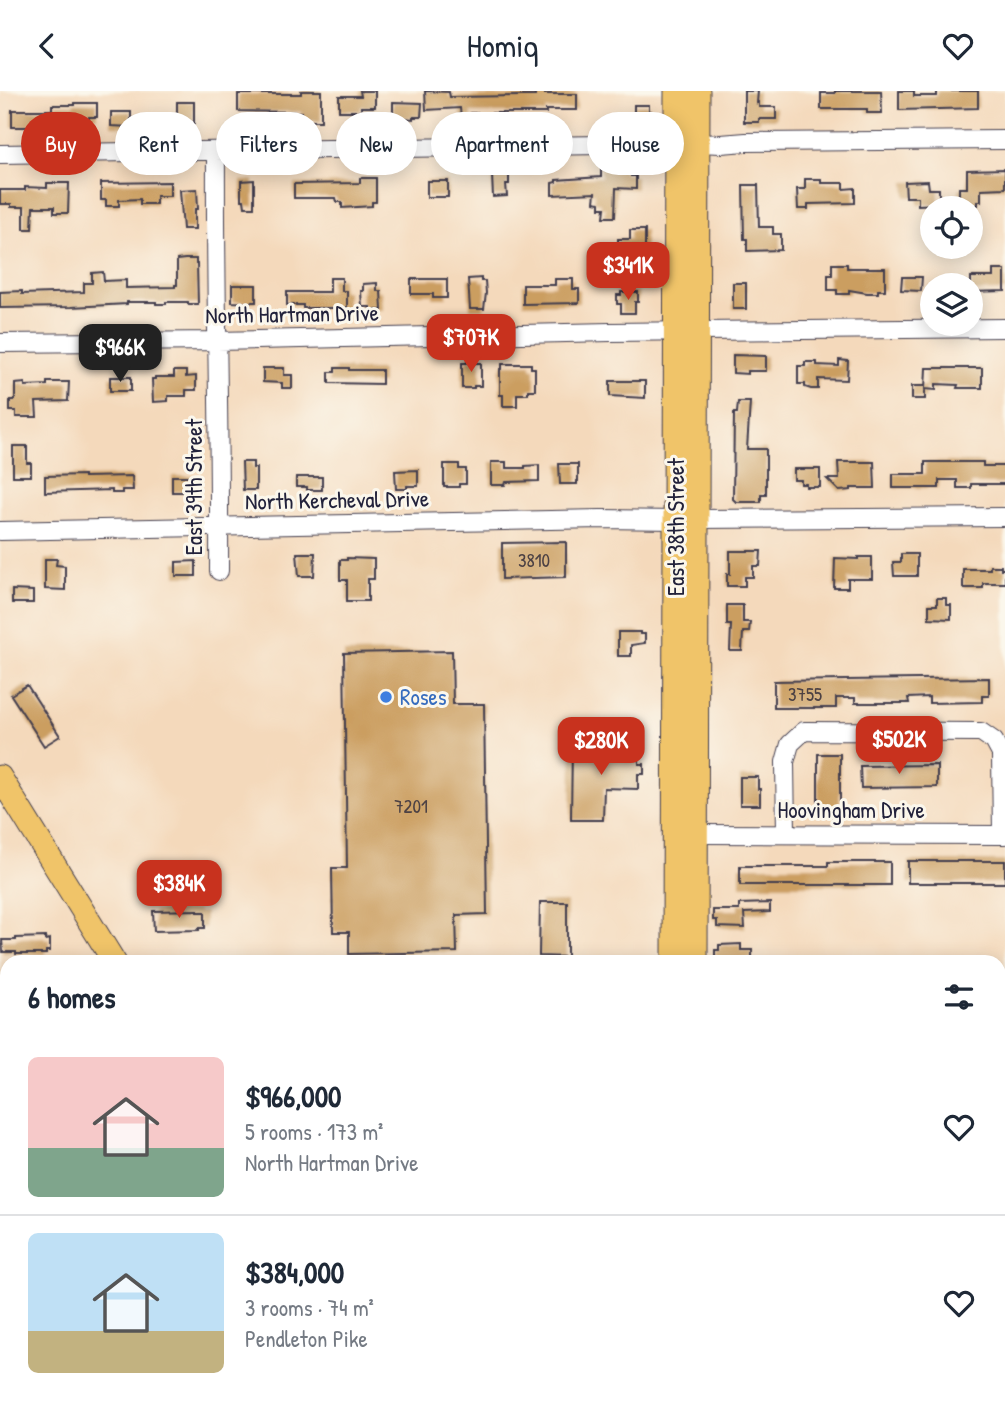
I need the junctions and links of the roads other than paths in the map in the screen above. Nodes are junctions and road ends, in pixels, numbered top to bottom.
1 (677, 91) edge
2 (698, 91) edge
3 (1005, 140) edge
4 (687, 144) junction
5 (322, 149) edge
6 (216, 151) joint
7 (0, 154) edge
8 (1005, 328) edge
9 (687, 332) junction
10 (217, 341) junction
11 (0, 343) edge
12 (1005, 517) edge
13 (686, 520) junction
14 (219, 527) junction
15 (0, 531) edge
16 (219, 571) dead end
17 (0, 777) edge
18 (6, 798) edge
19 (696, 834) junction
20 (786, 834) junction
21 (1003, 835) edge
22 (110, 955) edge
23 (674, 955) edge
24 (696, 955) edge

1 - 4 main road, East 38th Street
2 - 4 main road, East 38th Street
3 - 4 street
4 - 5 street
4 - 9 main road, East 38th Street
6 - 7 street
6 - 10 street, East 39th Street
8 - 9 street, North Hartman Drive
9 - 10 street, North Hartman Drive
9 - 13 main road, East 38th Street
10 - 11 street, North Hartman Drive
10 - 14 street, East 39th Street
12 - 13 street, North Kercheval Drive
13 - 14 street, North Kercheval Drive
13 - 19 main road, East 38th Street
13 - 23 main road, East 38th Street
14 - 15 street, North Kercheval Drive
14 - 16 street, East 39th Street
17 - 18 main road
18 - 22 main road
19 - 20 street, Hoovingham Drive
19 - 24 main road, East 38th Street
20 - 21 street, Hoovingham Drive
20 - 21 street

